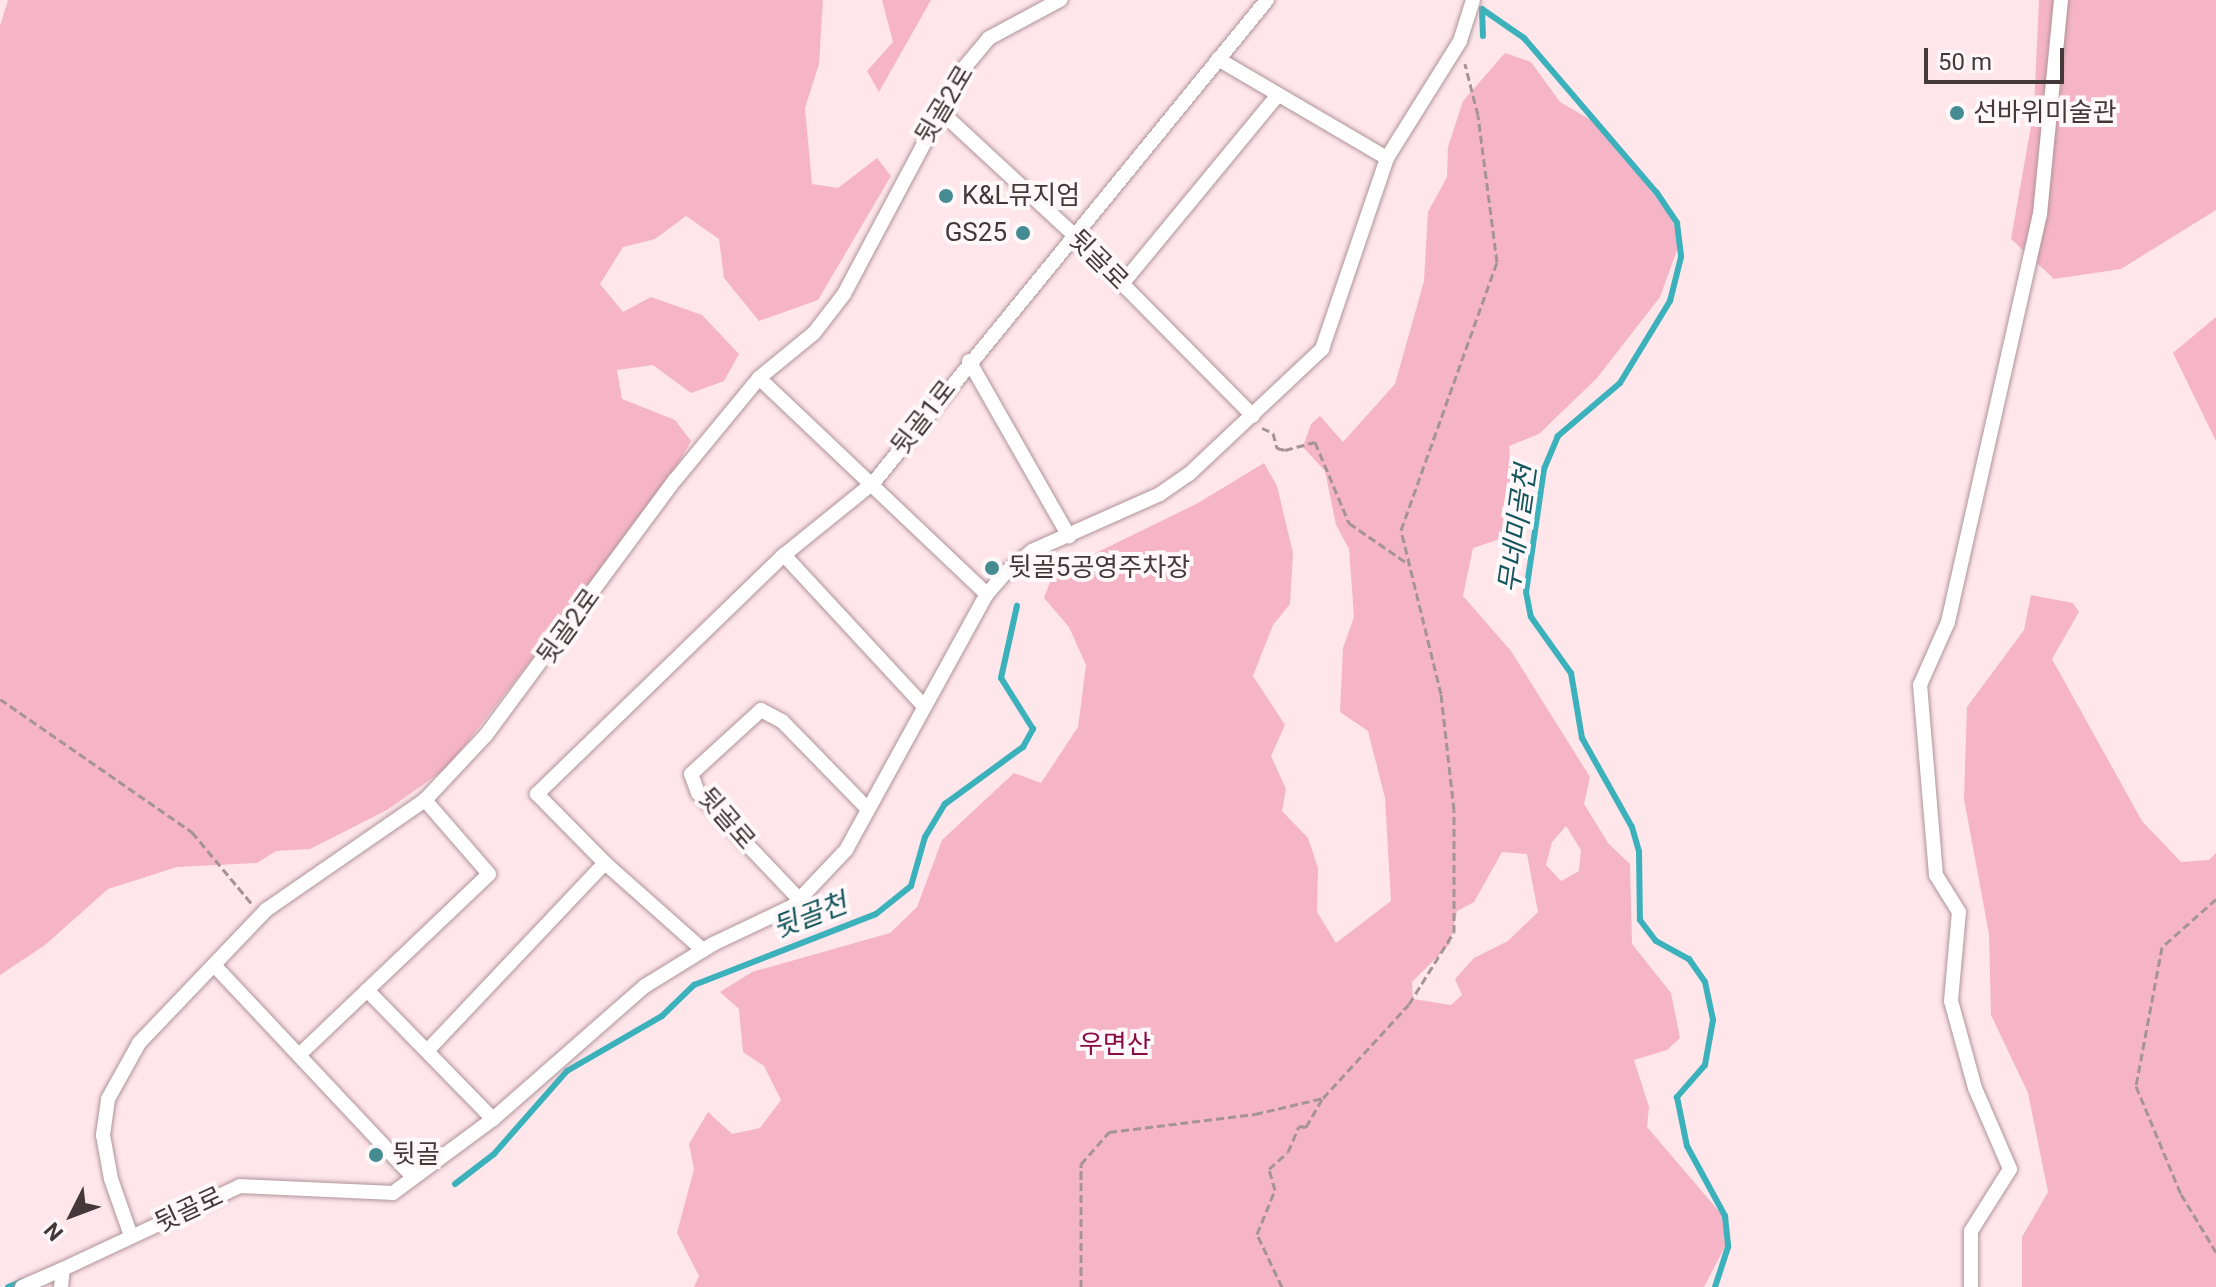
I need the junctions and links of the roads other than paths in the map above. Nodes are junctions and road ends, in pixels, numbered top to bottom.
1 (1060, 0) edge
2 (1267, 0) edge
3 (1473, 0) edge
4 (2061, 0) edge
5 (1218, 59) junction
6 (1278, 95) junction
7 (938, 109) junction
8 (1387, 158) junction
9 (1075, 236) junction
10 (1122, 284) junction
11 (969, 361) junction
12 (759, 378) junction
13 (1250, 419) junction
14 (874, 482) junction
15 (1069, 536) junction
16 (784, 555) junction
17 (987, 594) junction
18 (924, 706) junction
19 (425, 800) junction
20 (868, 809) junction
21 (605, 863) junction
22 (799, 899) junction
23 (703, 950) junction
24 (214, 965) junction
25 (367, 990) junction
26 (428, 1050) junction
27 (299, 1055) junction
28 (493, 1119) junction
29 (413, 1177) junction
30 (131, 1236) junction
31 (63, 1269) junction
32 (22, 1287) edge
33 (61, 1287) edge
34 (1971, 1287) edge

1 - 7 street, 뒷골2로
2 - 5 street, 뒷골1로
3 - 8 street, 뒷골로
4 - 34 street
5 - 6 street
5 - 9 street, 뒷골1로
6 - 8 street
6 - 10 street
7 - 9 street, 뒷골로
7 - 12 street, 뒷골2로
8 - 13 street, 뒷골로
9 - 10 street, 뒷골로
9 - 11 street, 뒷골1로
10 - 13 street, 뒷골로
11 - 14 street, 뒷골1로
11 - 15 street
12 - 14 street
12 - 19 street, 뒷골2로
13 - 15 street, 뒷골로
14 - 16 street, 뒷골1로
14 - 17 street
15 - 17 street, 뒷골로
16 - 18 street
16 - 21 street, 뒷골1로
17 - 18 street, 뒷골로
18 - 20 street, 뒷골로
19 - 24 street, 뒷골2로
19 - 25 street
20 - 22 street, 뒷골로
20 - 22 street, 뒷골로
21 - 23 street
21 - 26 street
22 - 23 street, 뒷골로
23 - 28 street, 뒷골로
24 - 27 street
24 - 30 street, 뒷골2로
25 - 26 street
25 - 27 street
26 - 28 street
27 - 29 street
28 - 29 street, 뒷골로
29 - 30 street, 뒷골로
30 - 31 street, 뒷골로
31 - 32 street, 뒷골로
31 - 33 street

